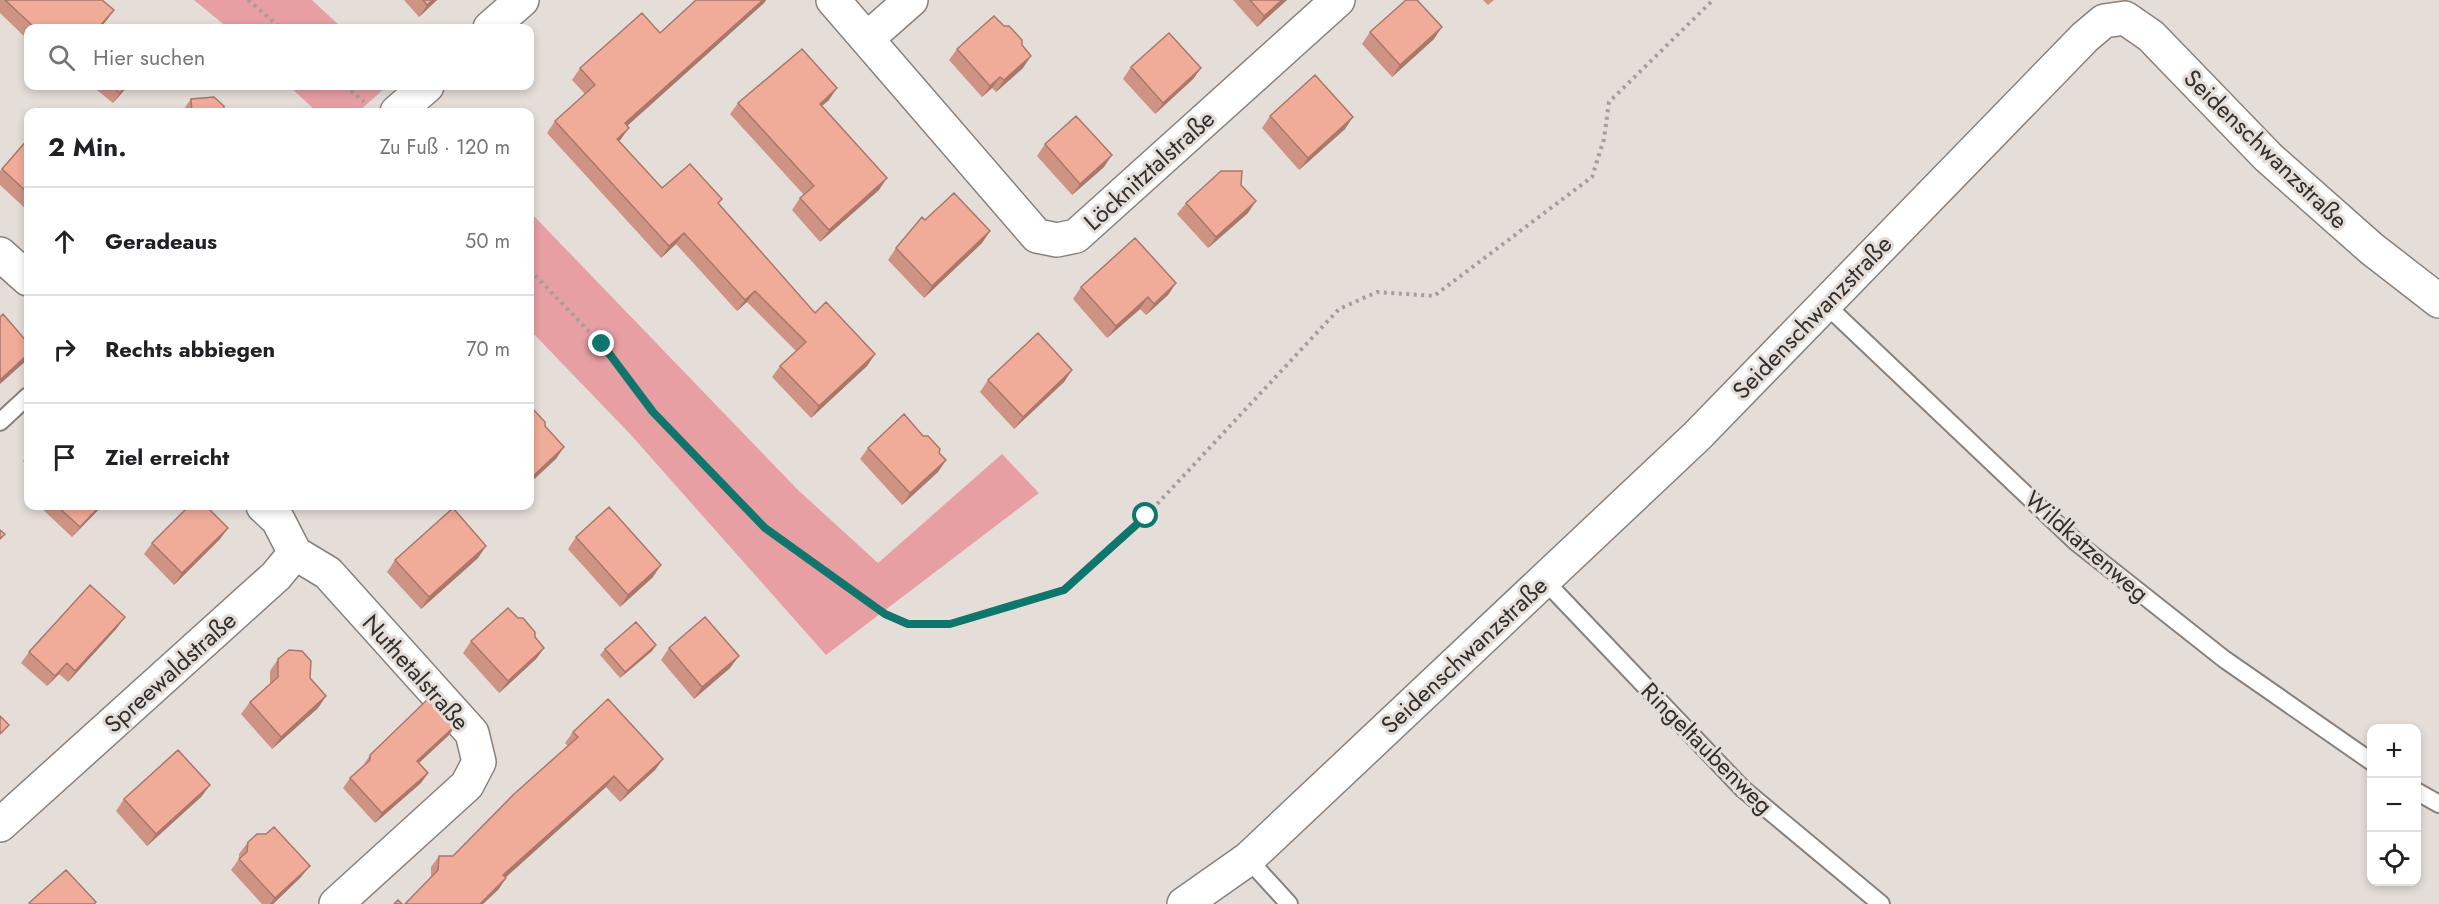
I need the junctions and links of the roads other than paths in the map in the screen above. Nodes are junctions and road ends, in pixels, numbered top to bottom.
1 (522, 0) edge
2 (833, 0) edge
3 (911, 0) edge
4 (1338, 0) edge
5 (2121, 9) edge
6 (495, 24) edge
7 (868, 38) junction
8 (422, 90) edge
9 (402, 108) edge
10 (0, 254) edge
11 (24, 275) edge
12 (2439, 301) edge
13 (1824, 303) junction
14 (24, 400) edge
15 (0, 422) edge
16 (267, 510) edge
17 (294, 553) junction
18 (1544, 580) junction
19 (2367, 759) edge
20 (2421, 794) edge
21 (2439, 804) edge
22 (0, 825) edge
23 (1248, 859) junction
24 (336, 904) edge
25 (1184, 904) edge
26 (1289, 904) edge
27 (1881, 904) edge

1 - 6 street
2 - 7 street, Löcknitztalstraße
3 - 7 street
4 - 7 street, Löcknitztalstraße
5 - 12 street, Seidenschwanzstraße
5 - 13 street, Seidenschwanzstraße
8 - 9 street
10 - 11 street
13 - 18 street, Seidenschwanzstraße
13 - 19 lane, Wildkatzenweg
14 - 15 lane
16 - 17 street
17 - 22 street, Spreewaldstraße
17 - 24 street, Nuthetalstraße
18 - 23 street, Seidenschwanzstraße
18 - 27 lane, Ringeltaubenweg
20 - 21 lane
23 - 25 street, Seidenschwanzstraße
23 - 26 lane

